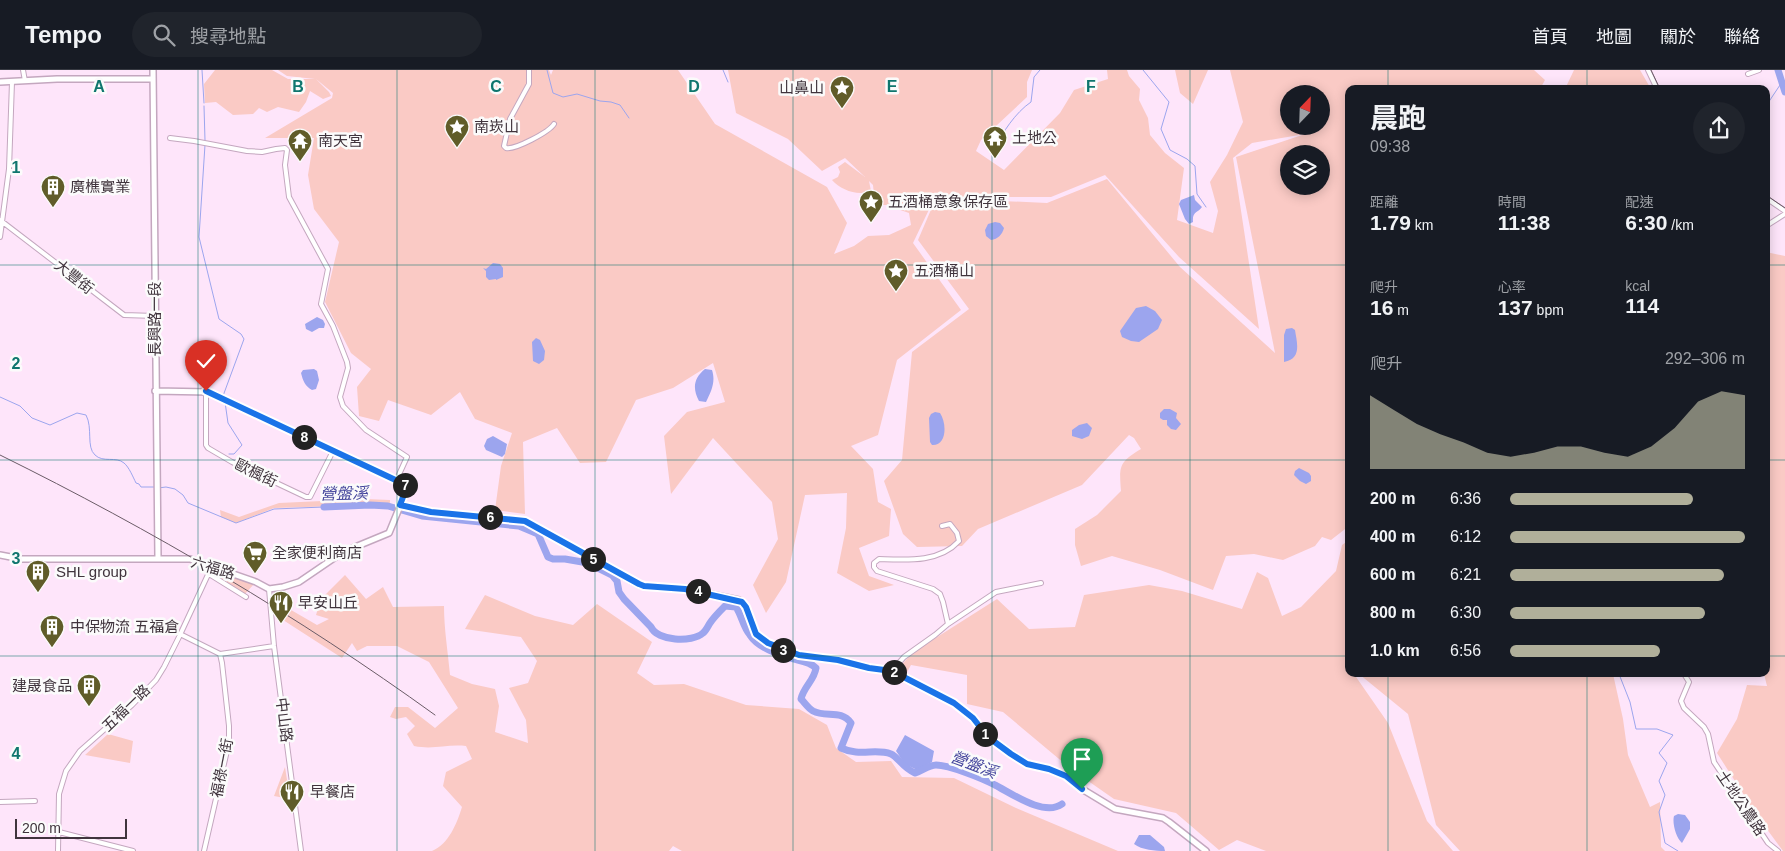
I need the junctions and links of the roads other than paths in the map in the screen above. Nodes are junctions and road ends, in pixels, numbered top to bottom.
1 (23, 70) edge
2 (153, 70) edge
3 (529, 70) edge
4 (1648, 70) edge
5 (1759, 70) edge
6 (1748, 74) dead end
7 (153, 79) junction
8 (25, 81) junction
9 (0, 82) edge
10 (12, 82) junction
11 (1655, 85) edge
12 (554, 124) dead end
13 (170, 138) dead end
14 (1770, 201) edge
15 (1785, 213) edge
16 (1, 221) edge
17 (1770, 223) edge
18 (0, 237) edge
19 (155, 316) junction
20 (155, 391) junction
21 (206, 391) junction
22 (333, 451) junction
23 (396, 481) junction
24 (400, 505) junction
25 (942, 526) dead end
26 (0, 555) edge
27 (158, 558) junction
28 (212, 566) junction
29 (209, 574) junction
30 (1041, 583) dead end
31 (269, 589) junction
32 (246, 597) dead end
33 (948, 624) junction
34 (180, 634) junction
35 (274, 646) junction
36 (220, 654) junction
37 (892, 671) junction
38 (1686, 677) edge
39 (0, 802) edge
40 (35, 802) dead end
41 (59, 832) junction
42 (58, 851) edge
43 (133, 851) edge
44 (204, 851) edge
45 (301, 851) edge
46 (1206, 851) edge
47 (1778, 851) edge

1 - 8 street
2 - 7 street, 長興路一段
3 - 12 street
4 - 11 street
5 - 6 street
7 - 8 street
7 - 19 street, 長興路一段
8 - 10 street
9 - 10 street
10 - 16 street
13 - 23 street
14 - 15 street
15 - 17 street
16 - 18 street
16 - 19 street, 大豐街
19 - 20 street, 長興路一段
20 - 21 street
20 - 27 street, 長興路一段
21 - 22 street
21 - 22 street, 歐楓街
22 - 23 street
23 - 24 street
24 - 31 street
24 - 37 street
25 - 33 street
26 - 27 street, 六福路
27 - 28 street, 六福路
28 - 29 street, 五福一路
28 - 31 street, 六福路
29 - 32 street
29 - 34 street, 五福一路
30 - 33 street
31 - 35 street, 中山路
33 - 37 street
34 - 36 street
34 - 41 street, 五福一路
35 - 36 street
35 - 45 street, 中山路
36 - 44 street, 福祿一街
37 - 46 street
38 - 47 street, 土地公農路
39 - 40 street
41 - 42 street, 五福一路
41 - 43 street

